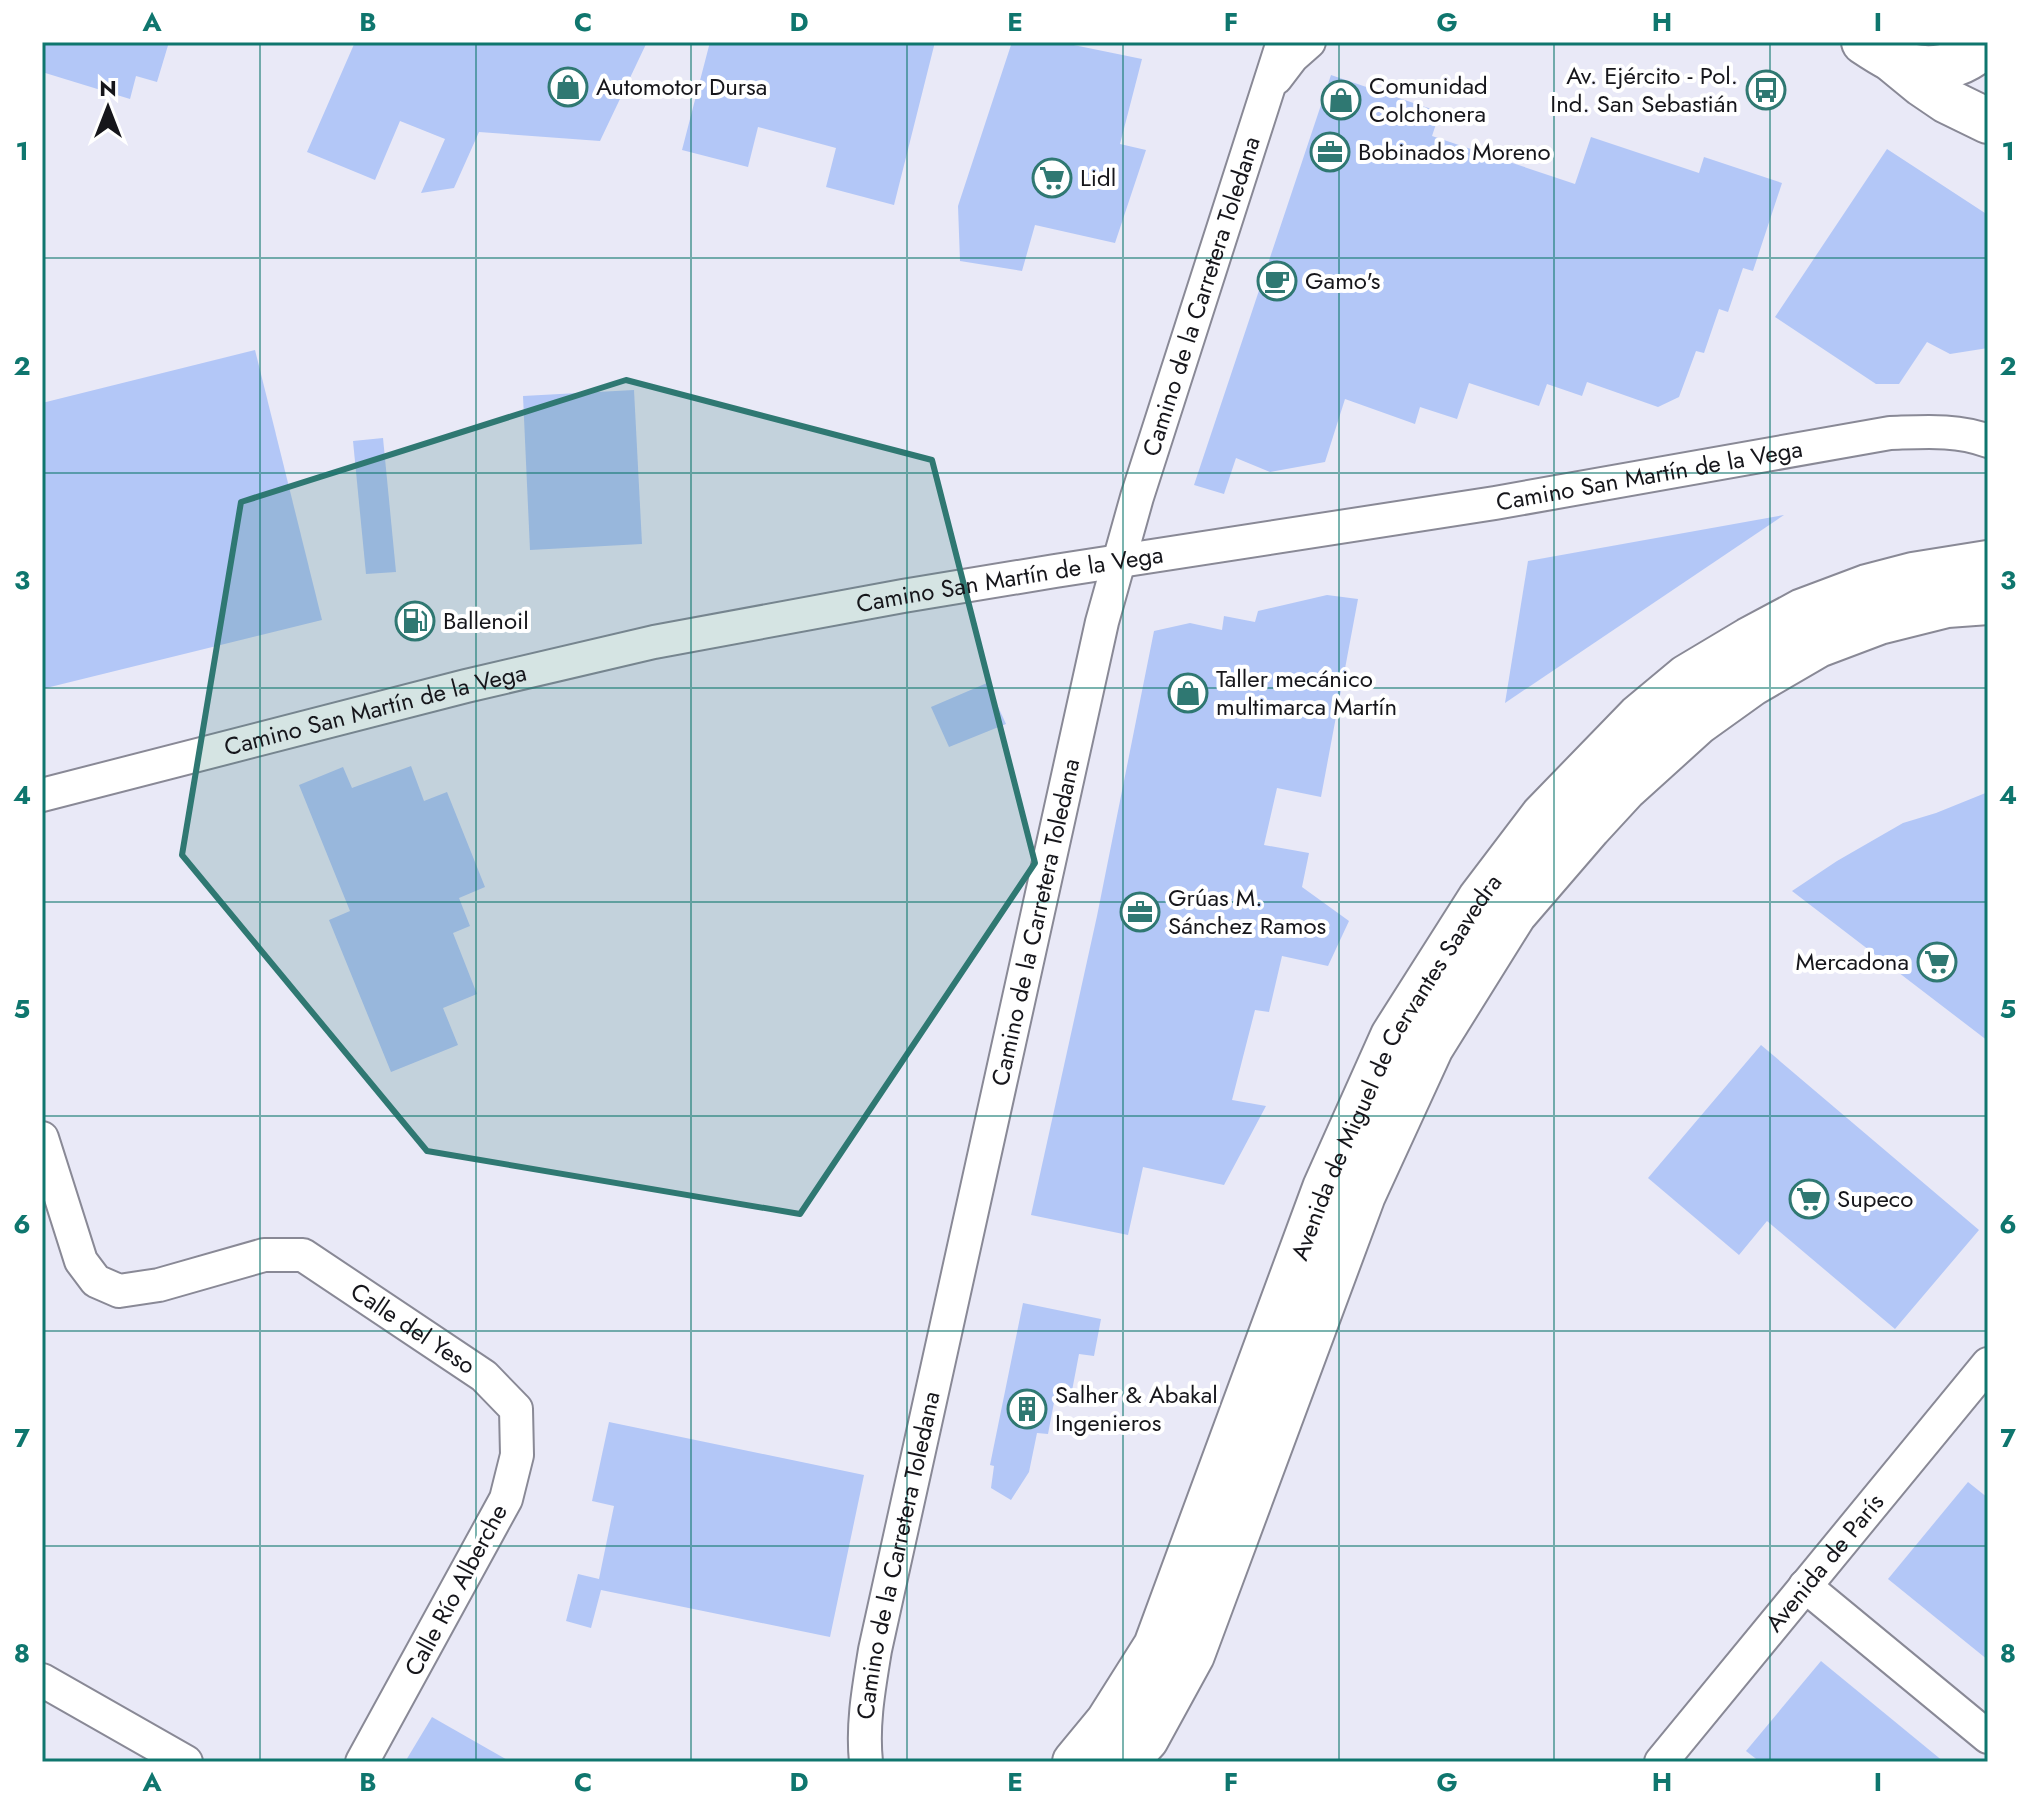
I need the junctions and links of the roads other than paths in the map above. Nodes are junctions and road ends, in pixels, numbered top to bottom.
1 (1283, 42) edge
2 (1309, 42) edge
3 (1987, 42) edge
4 (1879, 51) edge
5 (1266, 94) junction
6 (1988, 121) edge
7 (1988, 441) edge
8 (1119, 562) junction
9 (1988, 563) edge
10 (1988, 602) edge
11 (42, 795) edge
12 (42, 1138) edge
13 (1988, 1364) edge
14 (516, 1409) joint
15 (1805, 1586) junction
16 (42, 1680) edge
17 (1988, 1737) edge
18 (186, 1762) edge
19 (362, 1762) edge
20 (866, 1762) edge
21 (1075, 1762) edge
22 (1125, 1762) edge
23 (1661, 1762) edge

1 - 5 street, Camino de la Carretera Toledana
2 - 5 street, Camino de la Carretera Toledana
3 - 4 main road
4 - 6 main road
5 - 8 street, Camino de la Carretera Toledana
7 - 8 street, Camino San Martín de la Vega
8 - 11 street, Camino San Martín de la Vega
8 - 20 street, Camino de la Carretera Toledana
9 - 21 main road, Avenida de Miguel de Cervantes Saavedra
10 - 22 main road, Avenida de Miguel de Cervantes Saavedra
12 - 14 street, Calle del Yeso
13 - 15 street, Avenida de París
14 - 19 street, Calle Río Alberche
15 - 17 street
15 - 23 street, Avenida de París
16 - 18 street

